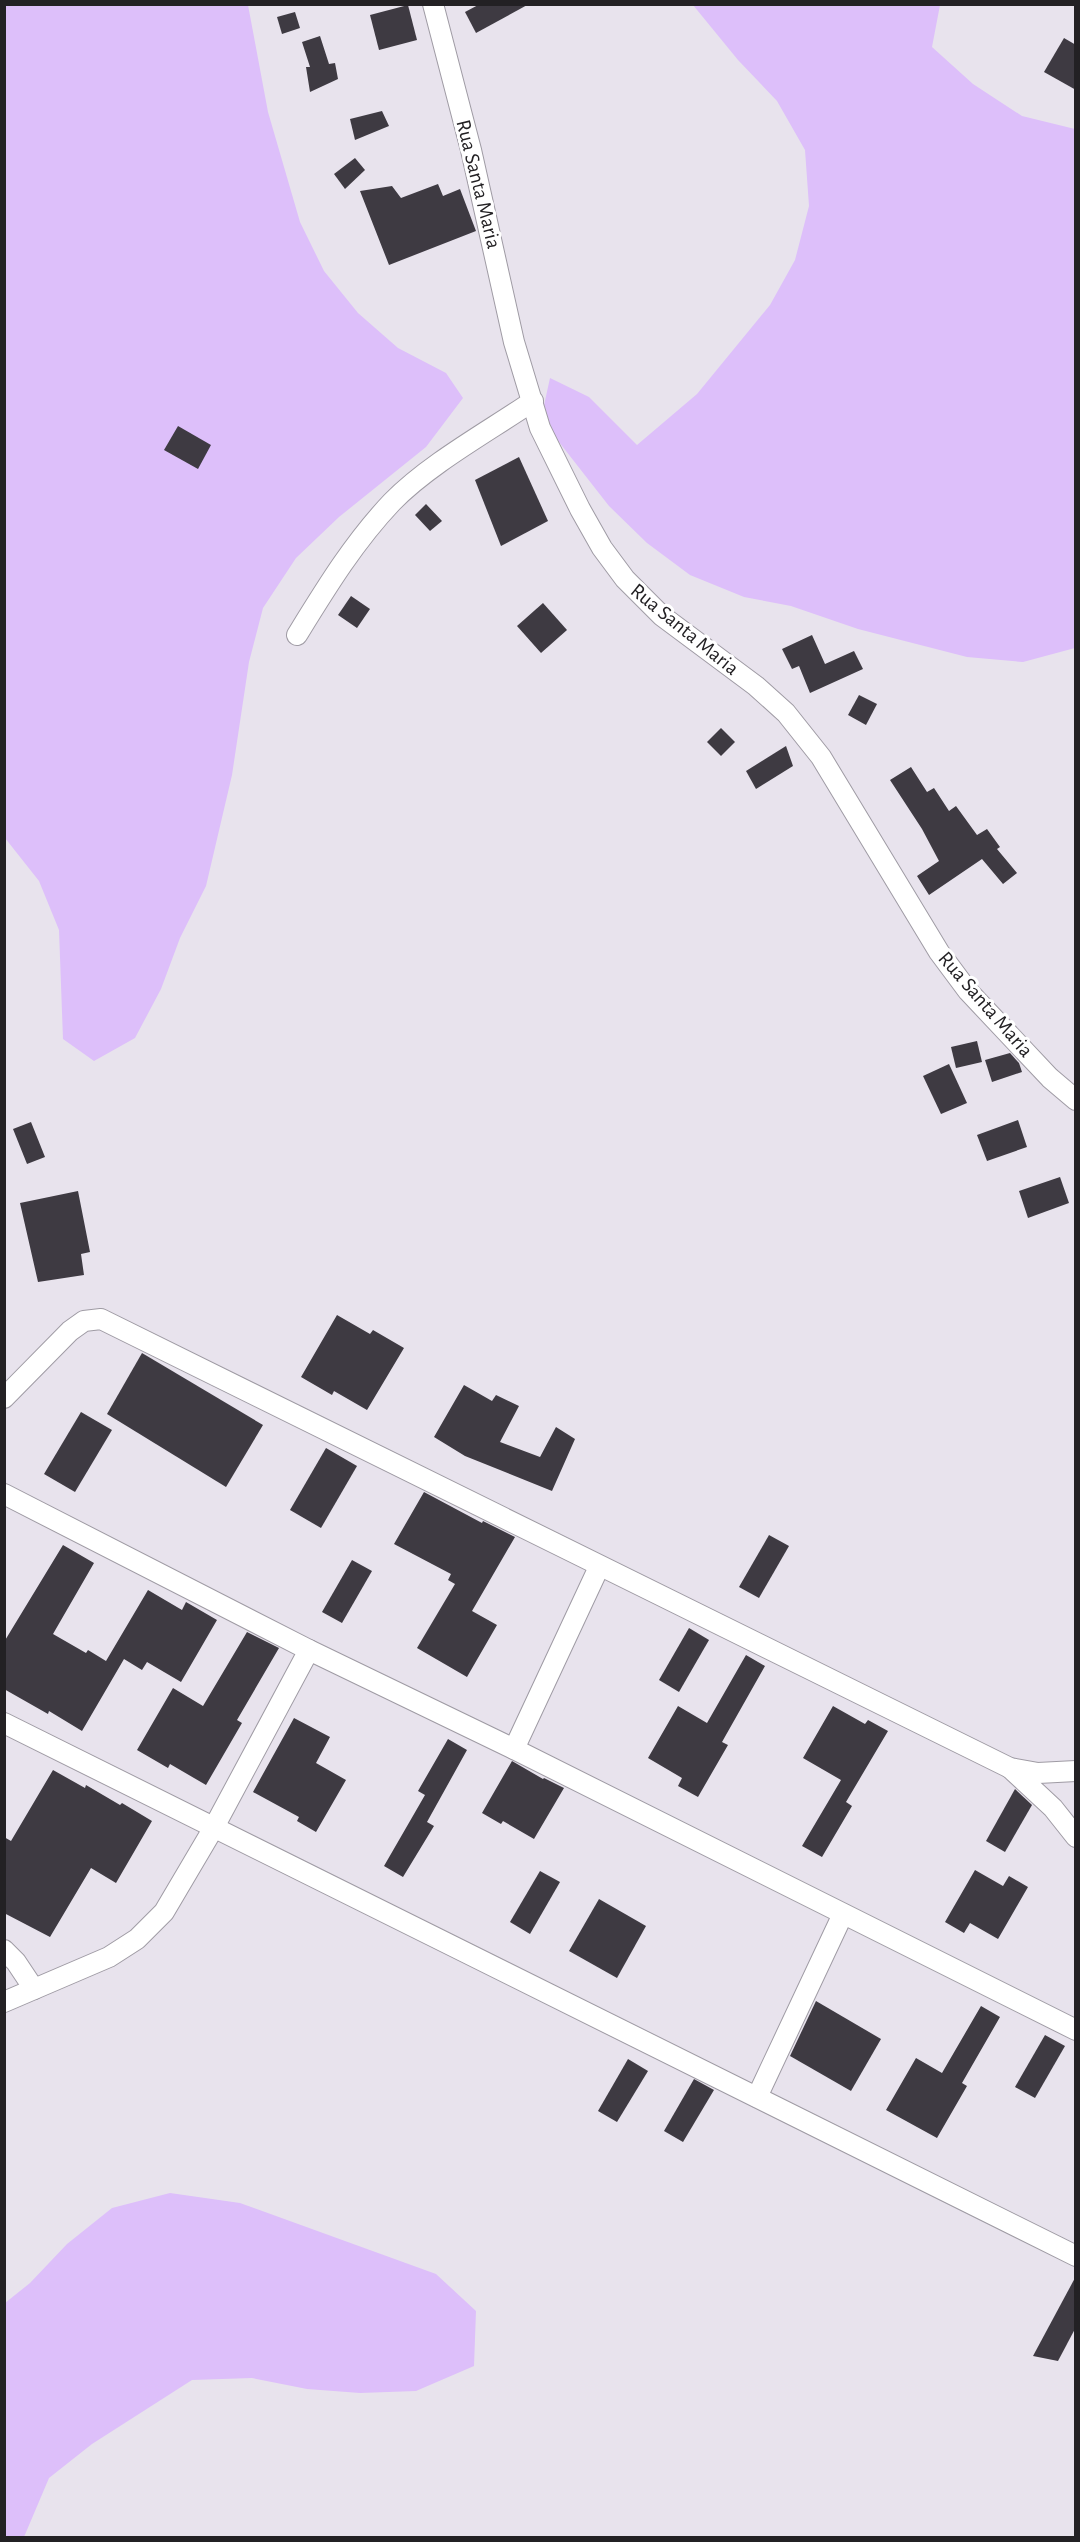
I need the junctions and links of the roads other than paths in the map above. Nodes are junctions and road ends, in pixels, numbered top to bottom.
1 (433, 4) edge
2 (533, 401) junction
3 (297, 636) dead end
4 (1076, 1100) edge
5 (4, 1398) edge
6 (4, 1494) edge
7 (599, 1567) junction
8 (309, 1650) junction
9 (4, 1723) edge
10 (514, 1749) junction
11 (1010, 1768) junction
12 (1076, 1770) edge
13 (213, 1828) junction
14 (1076, 1837) edge
15 (843, 1914) junction
16 (4, 1950) edge
17 (34, 1989) junction
18 (4, 2002) edge
19 (1070, 2022) edge
20 (757, 2097) junction
21 (1076, 2256) edge

1 - 2 street, Rua Santa Maria
2 - 3 street
2 - 4 street, Rua Santa Maria
5 - 7 street
6 - 8 street
7 - 10 street
7 - 11 street
8 - 10 street
8 - 13 street
9 - 13 street
10 - 15 street
11 - 12 street
11 - 14 street
13 - 17 street
13 - 20 street
15 - 19 street
15 - 20 street
16 - 17 street
17 - 18 street
20 - 21 street

